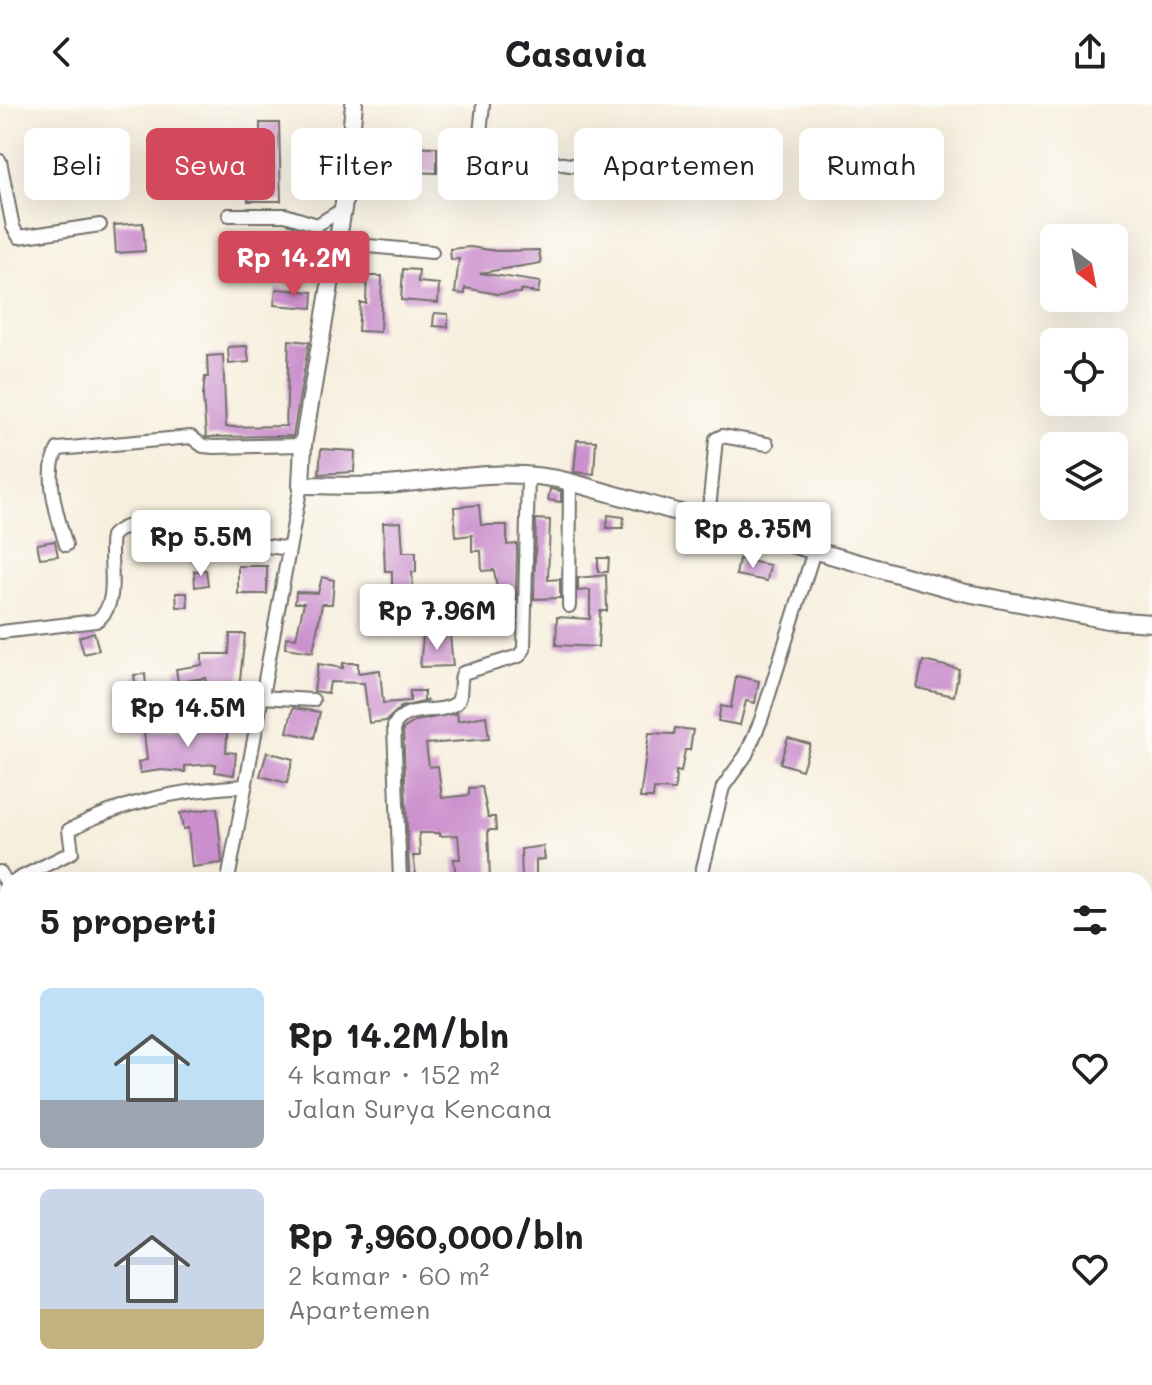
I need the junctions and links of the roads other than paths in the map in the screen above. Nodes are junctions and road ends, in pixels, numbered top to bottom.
1 (354, 104) edge
2 (483, 104) edge
3 (0, 161) edge
4 (574, 165) edge
5 (2, 176) edge
6 (343, 209) junction
7 (229, 215) dead end
8 (100, 225) dead end
9 (337, 243) junction
10 (432, 252) dead end
11 (767, 444) dead end
12 (303, 445) junction
13 (528, 475) junction
14 (570, 482) junction
15 (301, 485) junction
16 (708, 520) junction
17 (66, 545) dead end
18 (289, 549) junction
19 (814, 551) junction
20 (569, 606) dead end
21 (1152, 623) edge
22 (1, 632) edge
23 (260, 697) junction
24 (313, 700) dead end
25 (244, 786) junction
26 (32, 872) edge
27 (229, 872) edge
28 (400, 872) edge
29 (702, 872) edge

1 - 6 street
2 - 4 street
3 - 5 street
5 - 8 street
6 - 7 street
6 - 9 street
9 - 10 street
9 - 12 street
11 - 16 street
12 - 15 street
12 - 17 street
13 - 14 street
13 - 15 street
13 - 28 street
14 - 16 street
14 - 20 street
15 - 18 street
16 - 19 street
18 - 22 street
18 - 23 street
19 - 21 street
19 - 29 street
23 - 24 street
23 - 25 street
25 - 26 street
25 - 27 street

